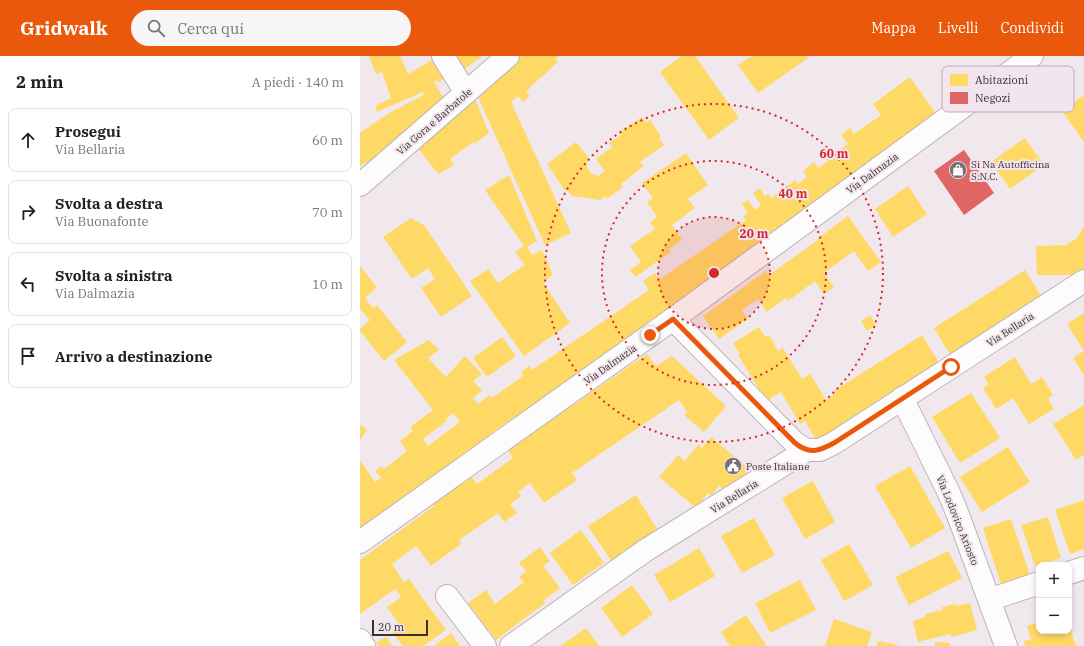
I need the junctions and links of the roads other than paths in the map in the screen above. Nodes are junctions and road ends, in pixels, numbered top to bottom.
1 (443, 56) edge
2 (508, 56) edge
3 (1032, 56) edge
4 (1018, 66) edge
5 (466, 93) junction
6 (956, 112) edge
7 (360, 185) edge
8 (1084, 281) edge
9 (673, 319) junction
10 (902, 398) junction
11 (807, 450) junction
12 (360, 542) edge
13 (1084, 568) edge
14 (1072, 572) edge
15 (1036, 584) edge
16 (447, 596) dead end
17 (989, 600) junction
18 (360, 640) edge
19 (364, 646) edge
20 (485, 646) edge
21 (511, 646) edge
22 (1006, 646) edge

1 - 5 street
2 - 5 street, Via Gora e Barbatole
3 - 4 street, Via Dalmazia
5 - 7 street, Via Gora e Barbatole
6 - 9 street, Via Dalmazia
8 - 10 street, Via Bellaria
9 - 11 street
9 - 12 street, Via Dalmazia
10 - 11 street, Via Bellaria
10 - 17 street, Via Lodovico Ariosto
11 - 21 street, Via Bellaria
13 - 14 street
15 - 17 street
16 - 20 street
17 - 22 street, Via Lodovico Ariosto
18 - 19 street

